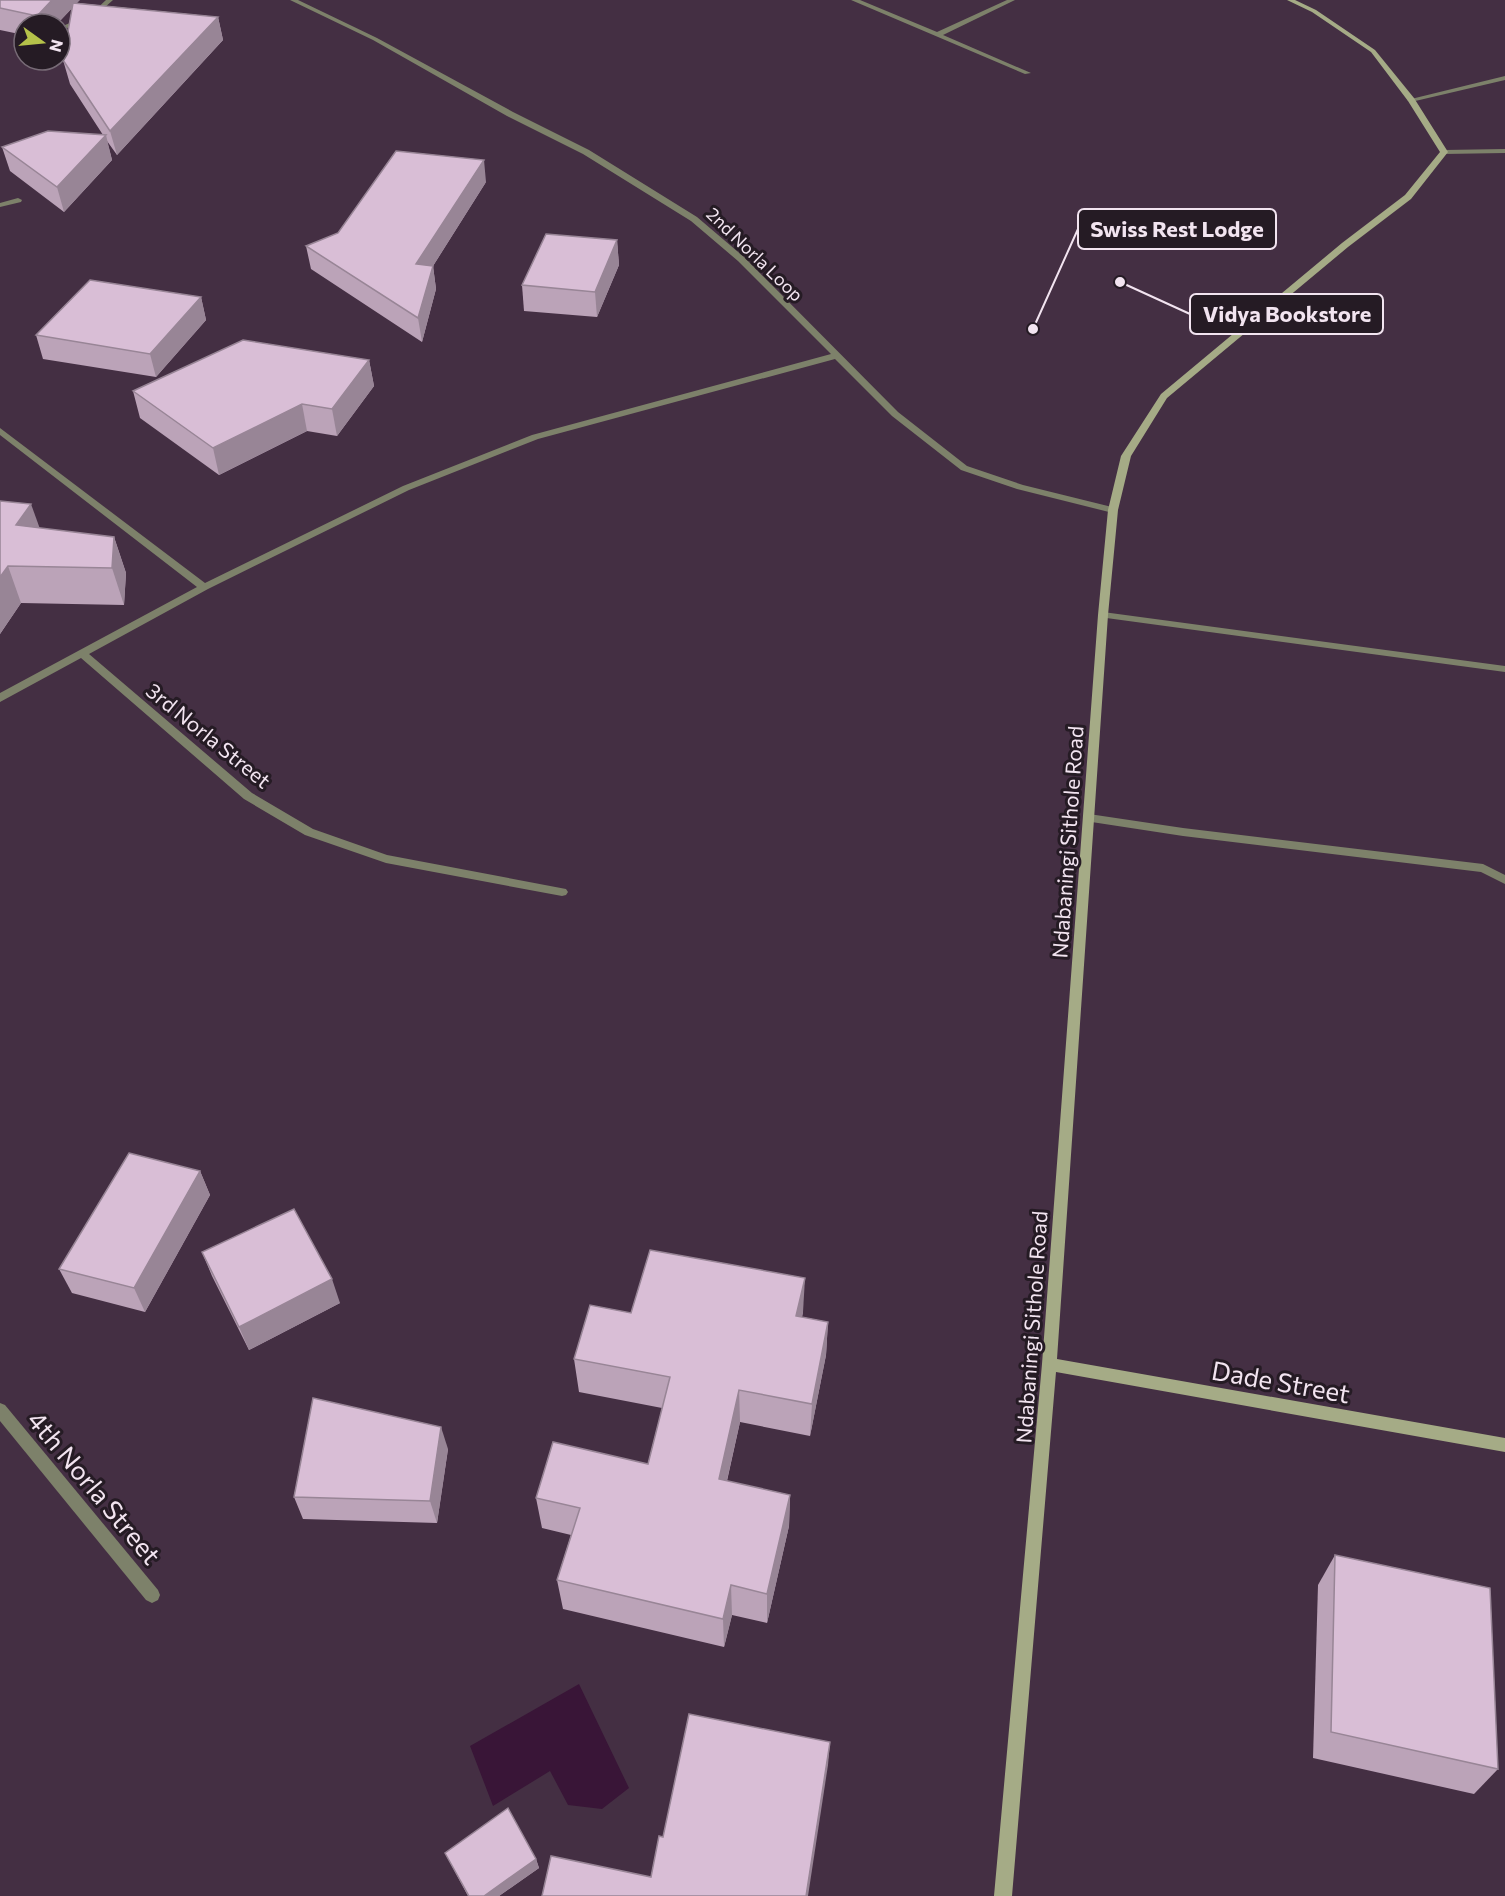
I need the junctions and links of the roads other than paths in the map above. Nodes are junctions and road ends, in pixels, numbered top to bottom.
1 (110, 0) edge
2 (293, 0) edge
3 (854, 0) edge
4 (1012, 0) edge
5 (1290, 0) edge
6 (72, 24) edge
7 (937, 35) junction
8 (1027, 73) dead end
9 (1505, 78) edge
10 (1411, 100) junction
11 (1505, 151) edge
12 (1444, 152) junction
13 (18, 200) dead end
14 (0, 205) edge
15 (836, 356) junction
16 (0, 431) edge
17 (1113, 510) junction
18 (204, 587) junction
19 (1103, 615) junction
20 (83, 655) junction
21 (1505, 669) edge
22 (0, 698) edge
23 (1089, 818) junction
24 (1505, 880) edge
25 (562, 892) dead end
26 (1048, 1364) junction
27 (0, 1410) edge
28 (1505, 1445) edge
29 (152, 1595) dead end
30 (1003, 1896) edge

1 - 6 street
2 - 15 street, 2nd Norla Loop
3 - 7 street
4 - 7 street
5 - 10 street
7 - 8 street
9 - 10 street
10 - 12 street
11 - 12 street
12 - 17 street, Ndabaningi Sithole Road
13 - 14 street
15 - 17 street, 2nd Norla Loop
15 - 18 street
16 - 18 street
17 - 19 street, Ndabaningi Sithole Road
18 - 20 street
19 - 21 street
19 - 23 street, Ndabaningi Sithole Road
20 - 22 street
20 - 25 street, 3rd Norla Street
23 - 24 street
23 - 26 street, Ndabaningi Sithole Road
26 - 28 street, Dade Street
26 - 30 street, Ndabaningi Sithole Road
27 - 29 street, 4th Norla Street

